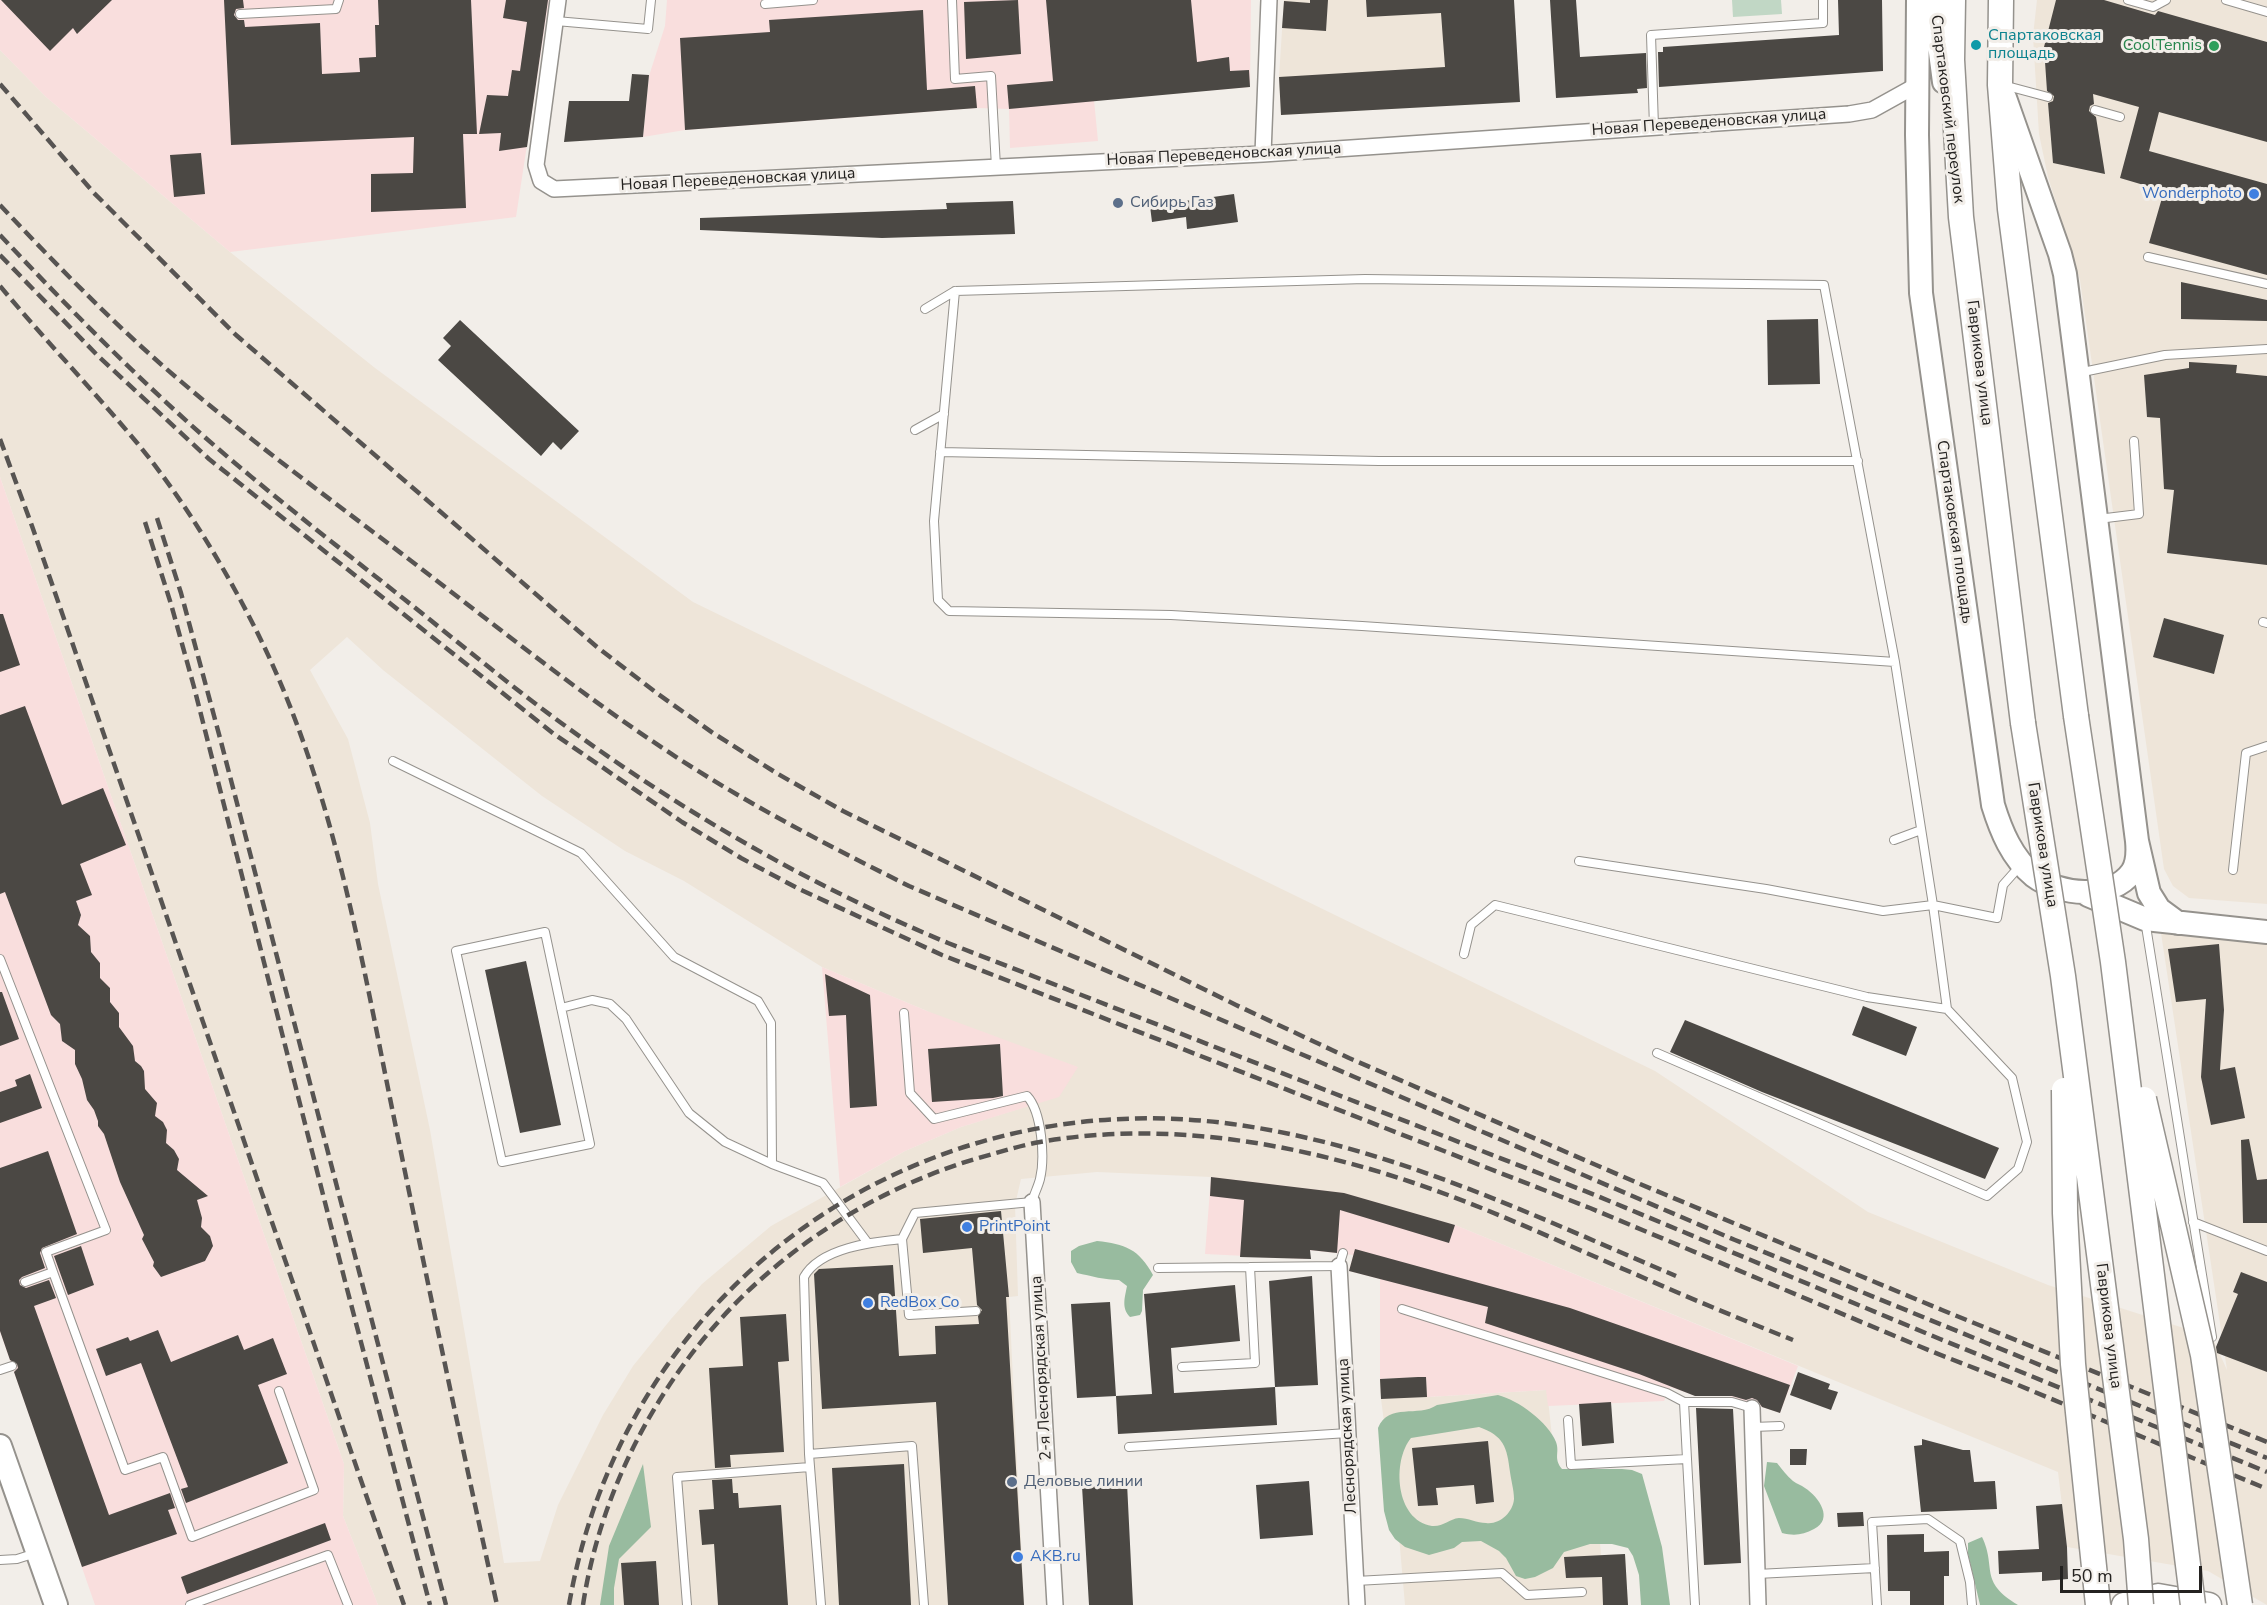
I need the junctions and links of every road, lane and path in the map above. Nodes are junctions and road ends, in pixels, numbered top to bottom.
1 (339, 0) edge
2 (558, 0) edge
3 (651, 0) edge
4 (813, 0) edge
5 (952, 0) edge
6 (1269, 0) edge
7 (1823, 0) edge
8 (1918, 0) edge
9 (1932, 0) edge
10 (1953, 0) edge
11 (2128, 0) edge
12 (2166, 0) edge
13 (2226, 0) edge
14 (765, 4) dead end
15 (2002, 4) edge
16 (2267, 12) edge
17 (240, 14) dead end
18 (556, 21) junction
19 (1917, 73) junction
20 (2001, 85) junction
21 (2048, 97) dead end
22 (2095, 110) dead end
23 (2120, 117) dead end
24 (1654, 127) junction
25 (1263, 154) junction
26 (996, 167) junction
27 (1961, 217) junction
28 (2148, 257) dead end
29 (2267, 284) edge
30 (956, 291) junction
31 (925, 309) dead end
32 (2267, 349) edge
33 (2078, 373) junction
34 (944, 414) junction
35 (915, 430) dead end
36 (2134, 441) dead end
37 (940, 452) junction
38 (1858, 461) junction
39 (2097, 519) junction
40 (1895, 662) junction
41 (2267, 746) edge
42 (393, 761) dead end
43 (1921, 830) junction
44 (1894, 840) dead end
45 (2138, 841) junction
46 (1578, 861) dead end
47 (2022, 864) junction
48 (2233, 870) dead end
49 (2083, 893) junction
50 (1933, 905) junction
51 (2145, 919) junction
52 (2178, 923) junction
53 (2267, 932) edge
54 (1464, 954) dead end
55 (0, 959) edge
56 (2113, 962) junction
57 (2063, 976) junction
58 (561, 1008) junction
59 (1947, 1009) junction
60 (904, 1013) dead end
61 (1658, 1053) dead end
62 (772, 1164) junction
63 (1032, 1202) junction
64 (2193, 1222) junction
65 (902, 1239) junction
66 (867, 1242) junction
67 (2267, 1251) edge
68 (1341, 1260) joint
69 (1250, 1267) junction
70 (1158, 1268) dead end
71 (53, 1272) junction
72 (26, 1282) dead end
73 (1402, 1309) dead end
74 (976, 1311) dead end
75 (2212, 1338) dead end
76 (12, 1366) dead end
77 (1182, 1367) dead end
78 (0, 1370) edge
79 (279, 1391) dead end
80 (1684, 1402) junction
81 (1752, 1408) joint
82 (1568, 1420) dead end
83 (1780, 1426) dead end
84 (1753, 1427) junction
85 (1348, 1433) junction
86 (0, 1446) edge
87 (1129, 1446) dead end
88 (809, 1454) junction
89 (1687, 1459) junction
90 (810, 1467) junction
91 (38, 1553) junction
92 (0, 1560) edge
93 (1875, 1568) junction
94 (1757, 1574) junction
95 (1356, 1581) junction
96 (1582, 1593) dead end
97 (214, 1601) edge
98 (57, 1605) edge
99 (190, 1605) edge
100 (348, 1605) edge
101 (687, 1605) edge
102 (821, 1605) edge
103 (924, 1605) edge
104 (1055, 1605) edge
105 (1357, 1605) edge
106 (1695, 1605) edge
107 (1758, 1605) edge
108 (1877, 1605) edge
109 (1972, 1605) edge
110 (2098, 1605) edge
111 (2124, 1605) edge
112 (2141, 1605) edge
113 (2193, 1605) edge
114 (2210, 1605) edge
115 (2240, 1605) edge

1 - 17 lane
2 - 18 street
3 - 18 lane
4 - 14 lane
5 - 26 lane
6 - 25 street
7 - 24 lane
8 - 19 street, Спартаковская площадь
9 - 19 street
9 - 27 street, Спартаковский переулок
10 - 27 main road, Гаврикова улица
11 - 12 lane
13 - 16 lane
15 - 20 main road, Спартаковская площадь
18 - 26 street, Новая Переведеновская улица
19 - 24 street, Новая Переведеновская улица
19 - 47 street, Спартаковская площадь
20 - 21 lane
20 - 33 street, Спартаковская площадь
20 - 56 main road, bridge
22 - 23 lane
24 - 25 street, Новая Переведеновская улица
25 - 26 street, Новая Переведеновская улица
27 - 57 main road, Гаврикова улица, bridge
28 - 29 lane
30 - 31 lane
30 - 34 lane
30 - 38 lane
32 - 33 lane
33 - 39 street, Спартаковская площадь
34 - 35 lane
34 - 37 lane
36 - 39 lane
37 - 38 lane
37 - 40 lane
38 - 40 lane
39 - 45 street, Спартаковская площадь
40 - 43 lane
41 - 48 lane
42 - 62 lane
43 - 44 lane
43 - 50 lane
45 - 49 street, Спартаковская площадь
45 - 52 street, Спартаковская площадь
46 - 50 lane
47 - 49 street, Спартаковская площадь
47 - 50 lane
49 - 51 street
50 - 59 lane
51 - 52 street
51 - 64 lane
52 - 53 street
54 - 59 lane
55 - 71 lane
56 - 113 main road, bridge
56 - 115 main road, bridge
57 - 110 main road, bridge
57 - 112 main road, Гаврикова улица, bridge
58 - 58 lane
58 - 62 lane
59 - 61 lane
60 - 63 lane
62 - 66 lane
63 - 65 lane
63 - 104 street, 2-я Леснорядская улица
64 - 67 lane
64 - 75 lane
65 - 66 lane
65 - 74 lane
66 - 88 lane
68 - 69 lane
68 - 85 street, Леснорядская улица
69 - 70 lane
69 - 77 lane
71 - 72 lane
71 - 79 lane
73 - 80 lane
76 - 78 lane
80 - 81 lane
80 - 89 lane
81 - 84 street
82 - 89 lane
83 - 84 lane
84 - 94 street
85 - 87 lane
85 - 95 street, Леснорядская улица
86 - 91 street
88 - 90 lane
88 - 103 lane
89 - 106 lane
90 - 101 lane
90 - 102 lane
91 - 92 lane
91 - 98 street
93 - 94 lane
93 - 108 lane
93 - 109 lane
94 - 107 street
95 - 96 lane
95 - 105 street, Леснорядская улица
97 - 99 lane
97 - 100 lane
111 - 114 main road

